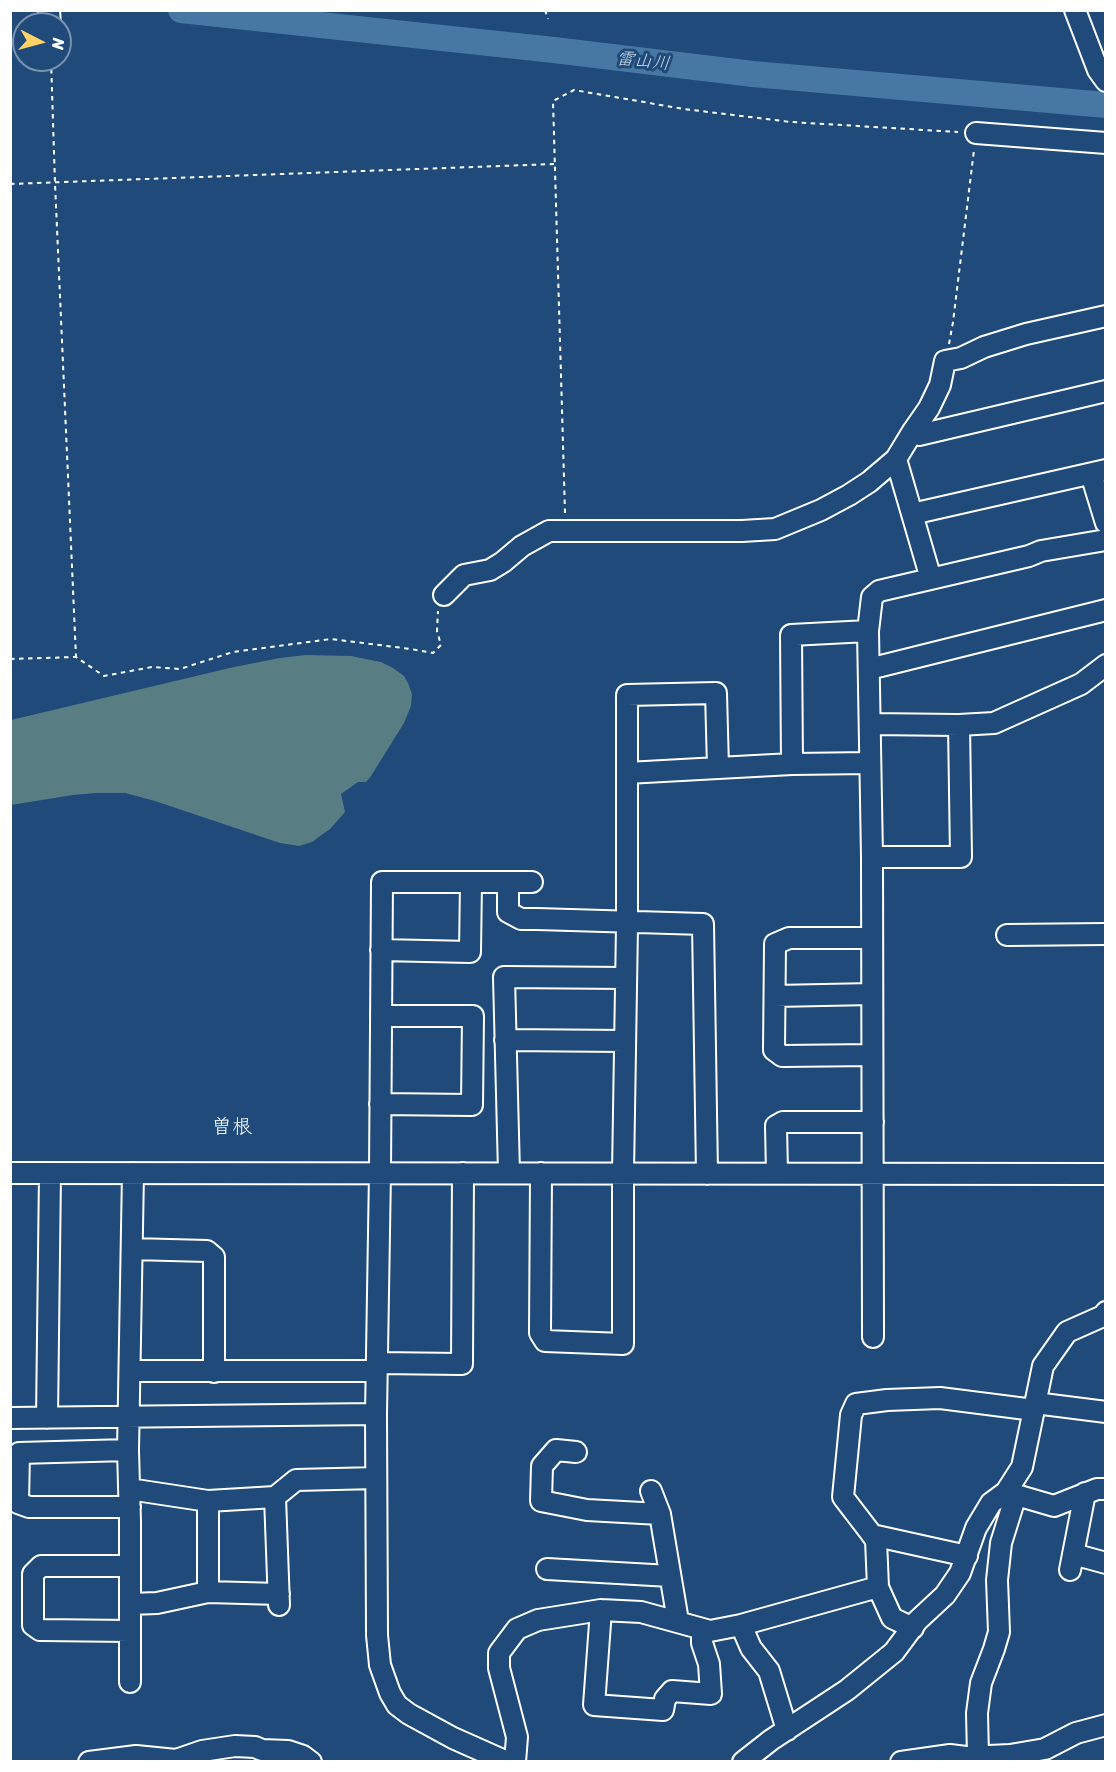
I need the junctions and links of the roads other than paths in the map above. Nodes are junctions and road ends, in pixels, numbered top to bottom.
1 (1075, 10) edge
2 (1103, 75) edge
3 (976, 133) road end
4 (1106, 143) edge
5 (1106, 316) edge
6 (1106, 391) edge
7 (913, 431) junction
8 (896, 459) junction
9 (1098, 472) edge
10 (912, 514) junction
11 (1106, 523) edge
12 (1106, 540) edge
13 (931, 579) junction
14 (444, 595) road end
15 (1106, 610) edge
16 (868, 631) junction
17 (1106, 665) edge
18 (869, 669) junction
19 (870, 724) junction
20 (958, 725) junction
21 (870, 763) junction
22 (792, 764) junction
23 (718, 768) junction
24 (627, 773) junction
25 (872, 857) junction
26 (471, 882) junction
27 (508, 882) junction
28 (532, 882) dead end
29 (627, 922) junction
30 (1106, 934) edge
31 (1007, 935) dead end
32 (872, 938) junction
33 (381, 950) junction
34 (626, 978) junction
35 (872, 994) junction
36 (775, 996) junction
37 (381, 1017) junction
38 (506, 1040) junction
39 (625, 1041) junction
40 (872, 1055) junction
41 (380, 1104) junction
42 (873, 1122) junction
43 (380, 1172) junction
44 (10, 1173) edge
45 (50, 1173) junction
46 (133, 1173) junction
47 (463, 1173) junction
48 (509, 1173) junction
49 (541, 1173) junction
50 (623, 1173) junction
51 (777, 1173) junction
52 (873, 1173) junction
53 (707, 1174) junction
54 (1106, 1174) edge
55 (132, 1249) junction
56 (1106, 1312) edge
57 (873, 1337) dead end
58 (376, 1367) junction
59 (130, 1371) junction
60 (214, 1372) junction
61 (1034, 1407) junction
62 (1106, 1412) edge
63 (376, 1414) junction
64 (129, 1416) junction
65 (47, 1418) junction
66 (10, 1419) edge
67 (128, 1450) junction
68 (576, 1452) dead end
69 (376, 1478) junction
70 (1106, 1489) edge
71 (651, 1491) dead end
72 (1011, 1493) junction
73 (1085, 1493) junction
74 (14, 1495) edge
75 (275, 1497) junction
76 (129, 1498) junction
77 (208, 1501) junction
78 (660, 1514) junction
79 (872, 1535) junction
80 (967, 1556) junction
81 (1106, 1563) edge
82 (130, 1566) junction
83 (548, 1569) dead end
84 (670, 1576) junction
85 (878, 1587) junction
86 (208, 1592) junction
87 (130, 1604) junction
88 (601, 1610) junction
89 (678, 1622) junction
90 (741, 1625) junction
91 (913, 1628) junction
92 (702, 1629) junction
93 (130, 1631) junction
94 (130, 1683) dead end
95 (1106, 1725) edge
96 (787, 1730) junction
97 (970, 1758) edge
98 (89, 1761) edge
99 (311, 1761) edge
100 (507, 1761) edge
101 (515, 1761) edge
102 (743, 1761) edge
103 (901, 1761) edge

1 - 2 street
3 - 4 street
5 - 7 street
6 - 7 street
7 - 8 street
8 - 10 street
8 - 14 street
9 - 10 street
9 - 11 street
10 - 13 street
12 - 13 street
13 - 16 street
15 - 18 street
16 - 18 street
16 - 22 street
17 - 20 street
18 - 19 street
19 - 20 street
19 - 21 street
20 - 25 street
21 - 22 street
21 - 25 street
22 - 23 street
23 - 24 street
23 - 24 street
24 - 29 street
25 - 32 street
26 - 27 street
26 - 33 street
26 - 33 street
27 - 28 street
27 - 29 street
29 - 34 street
29 - 53 street
30 - 31 street
32 - 35 street
32 - 36 street
33 - 37 street
34 - 38 street
34 - 39 street
35 - 36 street
35 - 40 street
36 - 40 street
37 - 41 street
37 - 41 street
38 - 39 street
38 - 48 street
39 - 50 street
40 - 42 street
41 - 43 street
42 - 51 street
42 - 52 street
43 - 46 street
43 - 47 street
43 - 58 street
44 - 45 street
45 - 46 street
45 - 65 street
46 - 55 street
47 - 48 street
47 - 58 street
48 - 49 street
49 - 50 street
49 - 50 street
50 - 53 street
51 - 52 street
51 - 53 street
52 - 54 street
52 - 57 street
55 - 59 street
55 - 60 street
56 - 61 street
58 - 60 street
58 - 63 street
59 - 60 street
59 - 64 street
61 - 62 street
61 - 72 street
61 - 79 street
63 - 64 street
63 - 69 street
64 - 65 street
64 - 67 street
65 - 66 street
67 - 74 street
67 - 76 street
68 - 78 street
69 - 75 street
69 - 100 street
70 - 73 street
71 - 78 street
72 - 73 street
72 - 80 street
72 - 97 street
73 - 81 street
74 - 76 street
75 - 77 street
75 - 86 street
76 - 77 street
76 - 82 street
77 - 86 street
78 - 84 street
79 - 80 street
79 - 85 street
80 - 91 street
82 - 87 street
82 - 93 street
83 - 84 street
84 - 89 street
85 - 90 street
85 - 91 street
86 - 87 street
87 - 93 street
88 - 89 street
88 - 92 street
88 - 101 street
89 - 92 street
90 - 92 street
90 - 96 street
91 - 96 street
93 - 94 street
95 - 97 street
96 - 102 street
97 - 103 street
98 - 99 street

